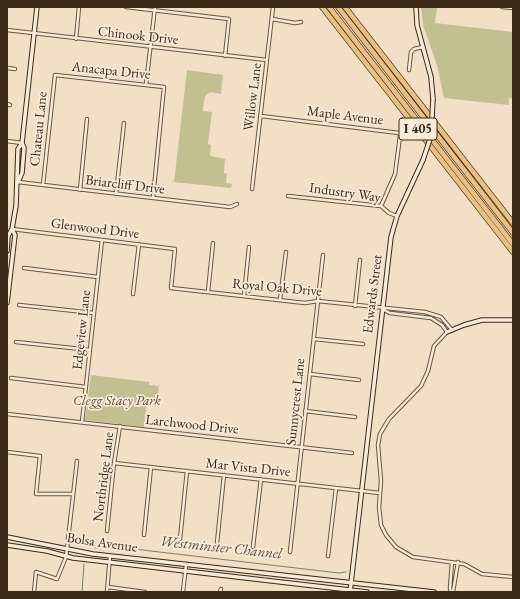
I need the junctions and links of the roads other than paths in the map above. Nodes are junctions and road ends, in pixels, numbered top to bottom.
1 (37, 7) edge
2 (79, 7) edge
3 (126, 7) edge
4 (273, 7) edge
5 (322, 7) edge
6 (328, 7) edge
7 (338, 7) edge
8 (344, 7) edge
9 (416, 7) edge
10 (502, 7) edge
11 (513, 8) edge
12 (155, 9) edge
13 (272, 20) junction
14 (301, 22) dead end
15 (7, 30) edge
16 (34, 33) junction
17 (76, 39) junction
18 (151, 47) junction
19 (423, 47) junction
20 (225, 56) junction
21 (267, 60) junction
22 (7, 68) edge
23 (15, 69) dead end
24 (409, 70) dead end
25 (54, 75) joint
26 (146, 85) junction
27 (261, 116) junction
28 (87, 119) dead end
29 (124, 123) dead end
30 (7, 141) edge
31 (22, 143) junction
32 (18, 182) junction
33 (43, 185) junction
34 (252, 189) dead end
35 (80, 190) junction
36 (116, 194) junction
37 (288, 196) dead end
38 (153, 198) junction
39 (237, 204) dead end
40 (382, 206) junction
41 (397, 216) junction
42 (513, 223) edge
43 (12, 229) junction
44 (513, 233) edge
45 (102, 240) junction
46 (213, 243) dead end
47 (8, 244) edge
48 (139, 244) junction
49 (513, 244) edge
50 (13, 248) junction
51 (248, 248) dead end
52 (7, 251) edge
53 (286, 252) dead end
54 (513, 252) edge
55 (323, 255) dead end
56 (360, 260) dead end
57 (24, 268) dead end
58 (98, 277) junction
59 (171, 288) joint
60 (208, 292) junction
61 (133, 294) dead end
62 (244, 296) junction
63 (280, 300) junction
64 (318, 302) junction
65 (7, 303) edge
66 (19, 305) dead end
67 (355, 306) junction
68 (382, 309) junction
69 (94, 313) junction
70 (513, 320) edge
71 (452, 330) junction
72 (447, 332) junction
73 (314, 339) junction
74 (16, 342) dead end
75 (363, 344) dead end
76 (90, 350) junction
77 (310, 374) junction
78 (12, 378) dead end
79 (359, 380) dead end
80 (86, 387) junction
81 (305, 411) junction
82 (7, 414) edge
83 (355, 417) dead end
84 (82, 422) junction
85 (120, 426) junction
86 (301, 447) junction
87 (7, 452) edge
88 (352, 453) dead end
89 (77, 461) dead end
90 (114, 463) junction
91 (151, 467) junction
92 (187, 471) junction
93 (224, 475) junction
94 (261, 479) junction
95 (297, 484) junction
96 (336, 488) junction
97 (362, 491) junction
98 (380, 493) junction
99 (73, 494) junction
100 (107, 531) dead end
101 (144, 535) dead end
102 (7, 537) edge
103 (180, 539) dead end
104 (217, 543) dead end
105 (7, 545) edge
106 (253, 547) dead end
107 (67, 550) junction
108 (290, 552) dead end
109 (110, 556) junction
110 (328, 556) dead end
111 (66, 557) junction
112 (110, 562) junction
113 (452, 562) junction
114 (458, 562) junction
115 (186, 565) junction
116 (185, 571) junction
117 (513, 577) edge
118 (351, 583) junction
119 (108, 587) junction
120 (350, 591) edge
121 (34, 592) edge
122 (107, 592) edge
123 (145, 592) edge
124 (183, 592) edge
125 (367, 592) edge
126 (434, 592) edge
127 (452, 592) edge

1 - 16 main road
2 - 17 street
3 - 12 street
4 - 13 street, Willow Lane
5 - 54 highway, I 405
6 - 49 highway
7 - 44 highway
8 - 42 highway, I 405
9 - 19 main road, Edwards Street
10 - 11 street
12 - 18 street
12 - 20 street
13 - 14 street
13 - 21 street, Willow Lane
15 - 16 street, Chinook Drive
16 - 17 street, Chinook Drive
16 - 31 main road
17 - 18 street, Chinook Drive
18 - 20 street, Chinook Drive
18 - 26 street
19 - 24 street
19 - 41 main road, Edwards Street, bridge
20 - 21 street, Chinook Drive
21 - 27 street, Willow Lane
22 - 23 street
25 - 26 street, Anacapa Drive
25 - 33 street, Chateau Lane
26 - 38 street, Anacapa Drive
27 - 34 street, Willow Lane
27 - 40 street, Maple Avenue
28 - 35 street
29 - 36 street
30 - 31 street
31 - 32 main road
32 - 33 street, Briarcliff Drive
32 - 43 main road
33 - 35 street, Briarcliff Drive
35 - 36 street, Briarcliff Drive
36 - 38 street, Briarcliff Drive
37 - 40 street, Industry Way
38 - 39 street, Briarcliff Drive
40 - 41 street, Industry Way
41 - 68 main road, Edwards Street
43 - 45 street, Glenwood Drive
43 - 47 main road
43 - 50 main road
45 - 48 street, Glenwood Drive
45 - 58 street, Edgeview Lane
46 - 60 street
47 - 50 main road
47 - 52 main road
48 - 59 street, Glenwood Drive
48 - 61 street
50 - 65 main road
51 - 62 street
53 - 63 street
55 - 64 street, Sunnycrest Lane
56 - 67 street
57 - 58 street
58 - 69 street, Edgeview Lane
59 - 60 street, Royal Oak Drive
60 - 62 street, Royal Oak Drive
62 - 63 street, Royal Oak Drive
63 - 64 street, Royal Oak Drive
64 - 67 street, Royal Oak Drive
64 - 73 street, Sunnycrest Lane
66 - 69 street
67 - 68 street, Royal Oak Drive
68 - 71 street
68 - 72 street
68 - 97 main road, Edwards Street
69 - 76 street, Edgeview Lane
70 - 71 main road
71 - 72 main road
72 - 98 street
73 - 75 street
73 - 77 street, Sunnycrest Lane
74 - 76 street
76 - 80 street, Edgeview Lane
77 - 79 street
77 - 81 street, Sunnycrest Lane
78 - 80 street
80 - 84 street, Edgeview Lane
81 - 83 street
81 - 86 street, Sunnycrest Lane
82 - 84 street, Larchwood Drive
84 - 85 street, Larchwood Drive
85 - 86 street, Larchwood Drive
85 - 90 street, Northridge Lane
86 - 88 street, Larchwood Drive
86 - 95 street, Sunnycrest Lane
87 - 99 street
89 - 99 street
90 - 91 street, Mar Vista Drive
90 - 100 street, Northridge Lane
91 - 92 street, Mar Vista Drive
91 - 101 street
92 - 93 street, Mar Vista Drive
92 - 103 street
93 - 94 street, Mar Vista Drive
93 - 104 street
94 - 95 street, Mar Vista Drive
94 - 106 street
95 - 96 street, Mar Vista Drive
95 - 108 street, Sunnycrest Lane
96 - 97 street, Mar Vista Drive
96 - 110 street
97 - 98 street, Mar Vista Drive
97 - 118 main road, Edwards Street
98 - 113 street
99 - 107 street
102 - 107 main road, Bolsa Avenue
105 - 111 main road, Bolsa Avenue
107 - 109 main road, Bolsa Avenue
107 - 111 street
109 - 112 street
109 - 115 main road, Bolsa Avenue
111 - 112 main road, Bolsa Avenue
111 - 121 street
112 - 116 main road, Bolsa Avenue
112 - 119 street
113 - 114 street
113 - 127 street
114 - 117 street
114 - 127 street
115 - 116 street
115 - 118 main road, Bolsa Avenue
116 - 120 main road, Bolsa Avenue
116 - 124 street
118 - 120 main road, Edwards Street
118 - 126 main road, Bolsa Avenue
119 - 122 street
119 - 123 street
120 - 125 main road, Bolsa Avenue

